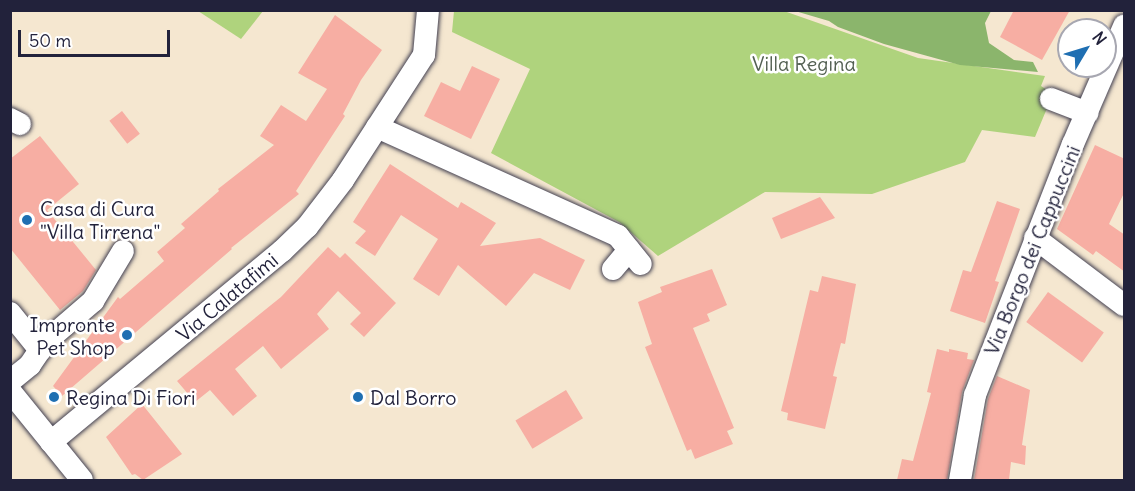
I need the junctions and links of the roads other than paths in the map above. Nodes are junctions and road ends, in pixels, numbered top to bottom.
1 (428, 10) edge
2 (1125, 26) edge
3 (1051, 99) dead end
4 (1087, 113) junction
5 (377, 128) junction
6 (1035, 238) junction
7 (123, 251) dead end
8 (614, 269) dead end
9 (1125, 305) edge
10 (10, 313) edge
11 (40, 350) junction
12 (10, 381) edge
13 (10, 391) edge
14 (51, 442) junction
15 (82, 480) edge
16 (960, 480) edge

1 - 5 street, Via Calatafimi
2 - 4 street, Via Borgo dei Cappuccini
3 - 4 street
4 - 6 street, Via Borgo dei Cappuccini
5 - 8 street
5 - 14 street, Via Calatafimi
6 - 9 street
6 - 16 street, Via Borgo dei Cappuccini
7 - 11 street
10 - 11 street
11 - 12 street
13 - 14 street
14 - 15 street

